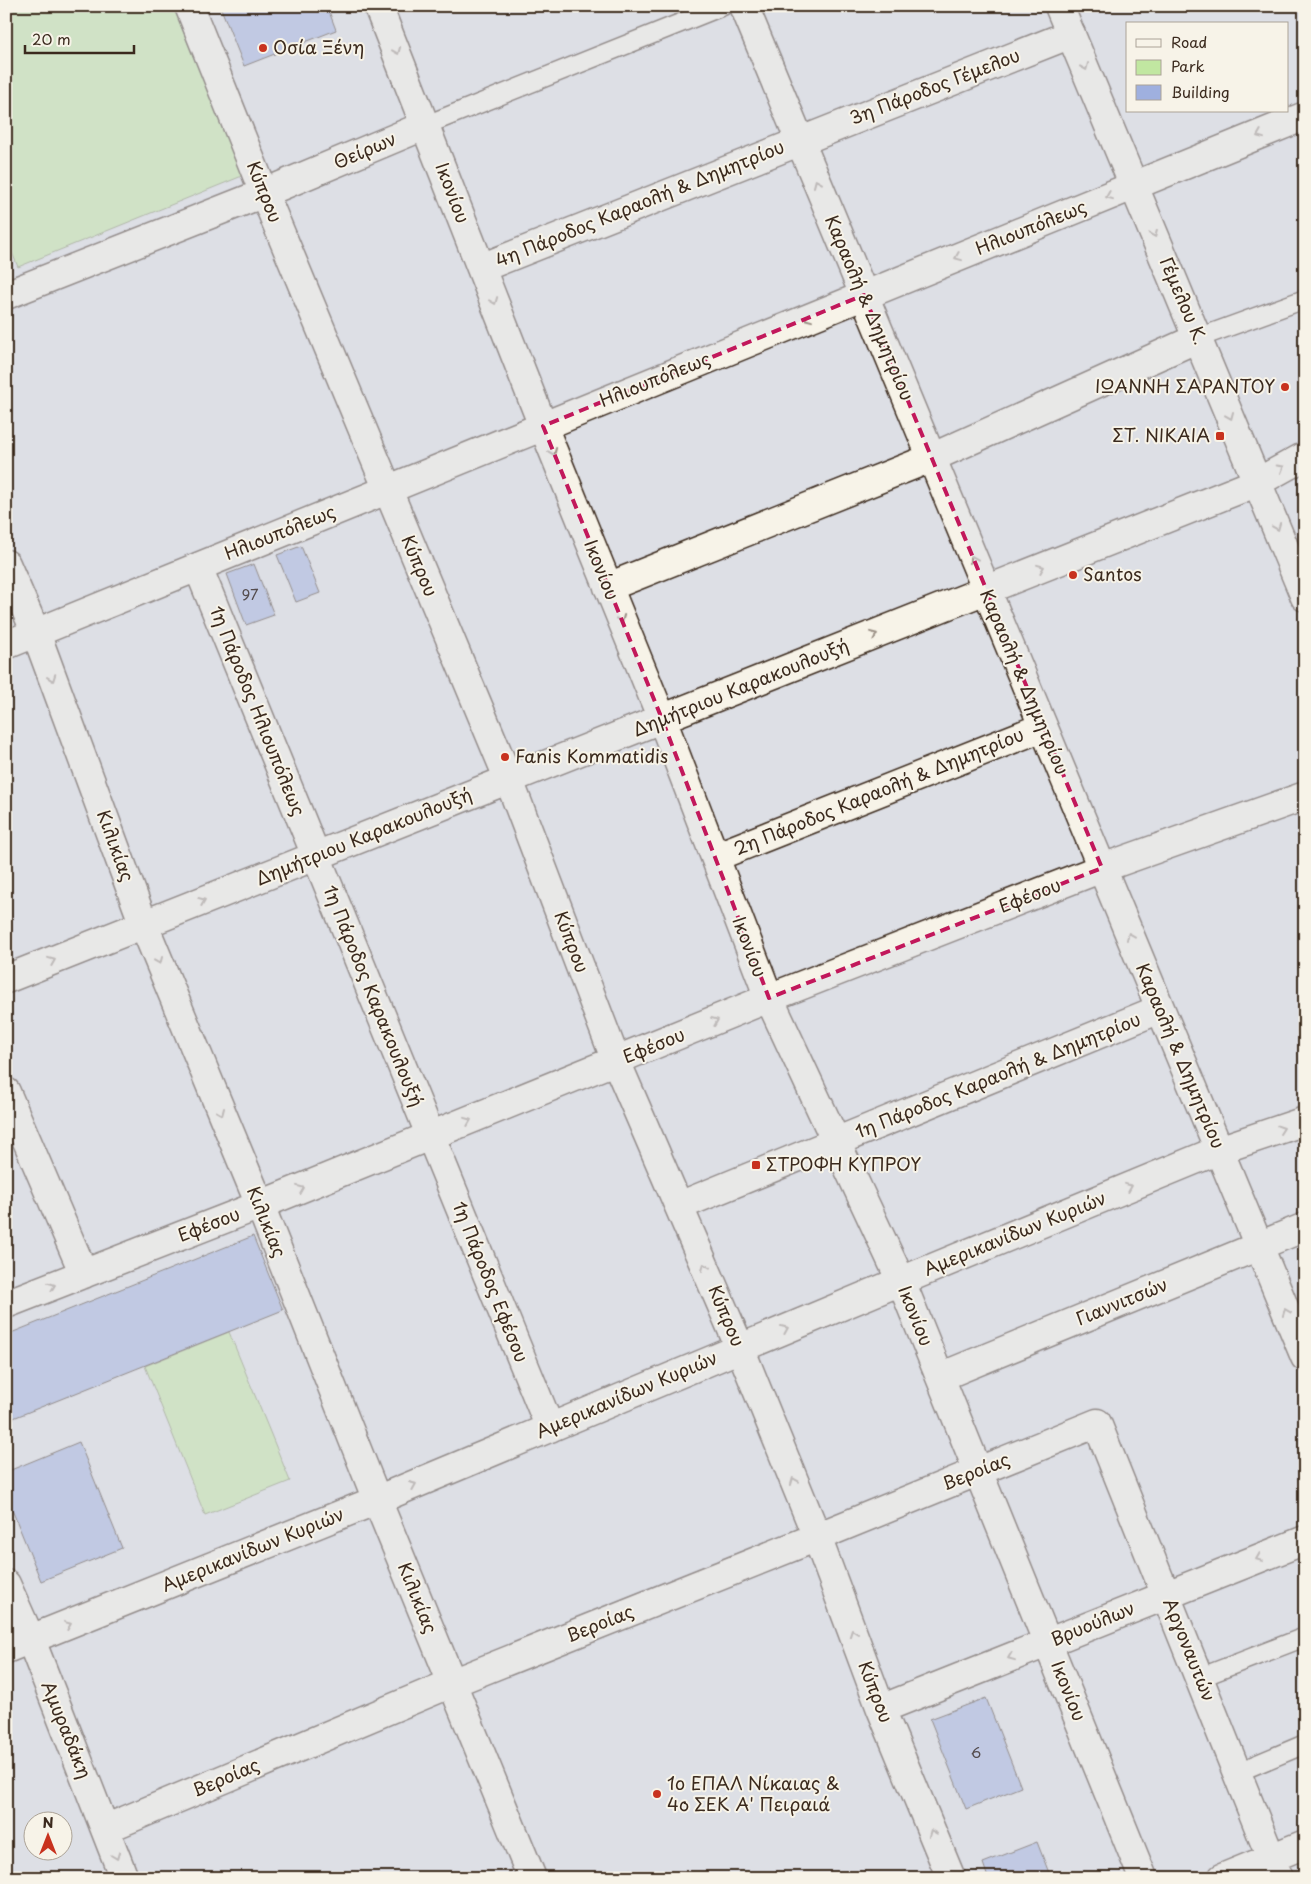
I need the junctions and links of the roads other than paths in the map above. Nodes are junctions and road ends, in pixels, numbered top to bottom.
1 (189, 6) edge
2 (378, 6) edge
3 (723, 6) edge
4 (744, 6) edge
5 (1059, 6) edge
6 (1071, 34) junction
7 (1305, 116) edge
8 (426, 125) junction
9 (799, 140) junction
10 (1134, 186) junction
11 (264, 193) junction
12 (481, 268) junction
13 (6, 295) edge
14 (864, 295) junction
15 (1305, 299) edge
16 (1198, 338) junction
17 (543, 426) junction
18 (1305, 456) edge
19 (931, 458) junction
20 (1258, 482) junction
21 (386, 490) junction
22 (6, 564) edge
23 (198, 567) junction
24 (608, 587) junction
25 (986, 590) junction
26 (1305, 597) edge
27 (36, 633) junction
28 (6, 644) edge
29 (662, 719) junction
30 (1043, 727) junction
31 (509, 780) junction
32 (1305, 796) edge
33 (316, 856) junction
34 (715, 857) junction
35 (1102, 868) junction
36 (144, 924) junction
37 (6, 980) edge
38 (769, 998) junction
39 (1160, 1009) junction
40 (616, 1061) junction
41 (6, 1092) edge
42 (1305, 1121) edge
43 (430, 1136) junction
44 (836, 1142) junction
45 (1219, 1150) junction
46 (260, 1206) junction
47 (679, 1206) junction
48 (1305, 1227) edge
49 (1259, 1246) junction
50 (84, 1274) junction
51 (901, 1280) junction
52 (6, 1304) edge
53 (740, 1348) junction
54 (1305, 1357) edge
55 (940, 1377) junction
56 (1097, 1423) joint
57 (550, 1428) junction
58 (978, 1471) junction
59 (377, 1500) junction
60 (817, 1537) junction
61 (1305, 1540) edge
62 (6, 1584) edge
63 (1167, 1595) junction
64 (1305, 1637) edge
65 (1048, 1643) junction
66 (18, 1644) edge
67 (1199, 1678) junction
68 (452, 1683) junction
69 (881, 1709) junction
70 (1305, 1744) edge
71 (1238, 1772) junction
72 (106, 1829) junction
73 (1305, 1844) edge
74 (1275, 1868) edge
75 (124, 1878) edge
76 (532, 1878) edge
77 (951, 1878) edge
78 (1143, 1878) edge
79 (1222, 1878) edge

1 - 11 street, Κύπρου
2 -> 8 street, Ικονίου
3 - 8 lane, Θείρων
4 - 9 street, Καραολή & Δημητρίου
5 - 6 street, Γέμελου Κ.
6 - 9 street, 3η Πάροδος Γέμελου
6 -> 10 street, Γέμελου Κ.
7 -> 10 street, Ηλιουπόλεως
8 - 11 street, Θείρων
8 - 12 street, Ικονίου
9 - 12 street, 4η Πάροδος Καραολή & Δημητρίου
14 -> 9 street, Καραολή & Δημητρίου
10 -> 14 street, Ηλιουπόλεως
10 -> 16 street, Γέμελου Κ.
11 - 13 street, Θείρων
11 - 21 street, Κύπρου
12 -> 17 street, Ικονίου
14 -> 17 street, Ηλιουπόλεως
14 - 19 street, Καραολή & Δημητρίου
15 - 16 lane
16 - 19 street
16 -> 20 street, Γέμελου Κ.
17 - 21 street, Ηλιουπόλεως
17 -> 24 street, Ικονίου
20 -> 18 street, Δημήτριου Καρακουλουξή
19 - 24 street
25 -> 19 street, Καραολή & Δημητρίου
25 -> 20 street, Δημήτριου Καρακουλουξή
20 -> 26 street, Γέμελου Κ.
21 - 23 street, Ηλιουπόλεως
21 - 31 street, Κύπρου
22 - 27 street, Κιλικίας
23 - 27 street, Ηλιουπόλεως
23 - 33 street, 1η Πάροδος Ηλιουπόλεως
24 -> 29 street, Ικονίου
29 -> 25 street, Δημήτριου Καρακουλουξή
25 - 30 street, Καραολή & Δημητρίου
27 - 28 street, Ηλιουπόλεως
27 -> 36 street, Κιλικίας
29 - 31 street, Δημήτριου Καρακουλουξή
29 - 34 street, Ικονίου
30 - 34 street, 2η Πάροδος Καραολή & Δημητρίου
30 - 35 street, Καραολή & Δημητρίου
31 - 33 street, Δημήτριου Καρακουλουξή
31 - 40 street, Κύπρου
32 - 35 street, Εφέσου
36 -> 33 street, Δημήτριου Καρακουλουξή
33 - 43 street, 1η Πάροδος Καρακουλουξή
34 - 38 street, Ικονίου
35 - 38 street, Εφέσου
39 -> 35 street, Καραολή & Δημητρίου
37 -> 36 street, Δημήτριου Καρακουλουξή
36 -> 46 street, Κιλικίας
40 -> 38 street, Εφέσου
38 - 44 street, Ικονίου
39 - 44 street, 1η Πάροδος Καραολή & Δημητρίου
39 - 45 street, Καραολή & Δημητρίου
43 -> 40 street, Εφέσου
40 - 47 street, Κύπρου
41 - 50 street
45 -> 42 street, Αμερικανίδων Κυριών
46 -> 43 street, Εφέσου
43 - 57 street, 1η Πάροδος Εφέσου
44 - 47 street, 1η Πάροδος Καραολή & Δημητρίου
44 - 51 street, Ικονίου
45 - 49 street, Καραολή & Δημητρίου
51 -> 45 street, Αμερικανίδων Κυριών
46 - 50 street, Εφέσου
46 - 59 street, Κιλικίας
53 -> 47 street, Κύπρου
48 - 49 street, Γιαννιτσών
54 -> 49 street, Καραολή & Δημητρίου
49 - 55 street, Γιαννιτσών
52 -> 50 street, Εφέσου
53 -> 51 street, Αμερικανίδων Κυριών
51 - 55 street, Ικονίου
53 - 57 street, Αμερικανίδων Κυριών
60 -> 53 street, Κύπρου
55 - 58 street, Ικονίου
56 - 58 street, Βεροίας
56 - 63 street, Αργοναυτών
59 -> 57 street, Αμερικανίδων Κυριών
58 - 60 street, Βεροίας
58 - 65 street, Ικονίου
66 -> 59 street, Αμερικανίδων Κυριών
59 - 68 street, Κιλικίας
60 - 68 street, Βεροίας
69 -> 60 street, Κύπρου
61 -> 63 street, Βρυούλων
62 - 66 street, Αμυραδάκη
63 - 65 street, Βρυούλων
63 - 67 street, Αργοναυτών
64 - 67 lane
65 -> 69 street, Βρυούλων
65 - 78 street, Ικονίου
66 - 72 street, Αμυραδάκη
67 - 71 street, Αργοναυτών
68 - 72 street, Βεροίας
68 - 76 street, Κιλικίας
77 -> 69 street, Κύπρου
70 - 71 lane
71 - 74 street, Αργοναυτών
72 -> 75 street, Αμυραδάκη
73 - 74 street
74 - 79 street

